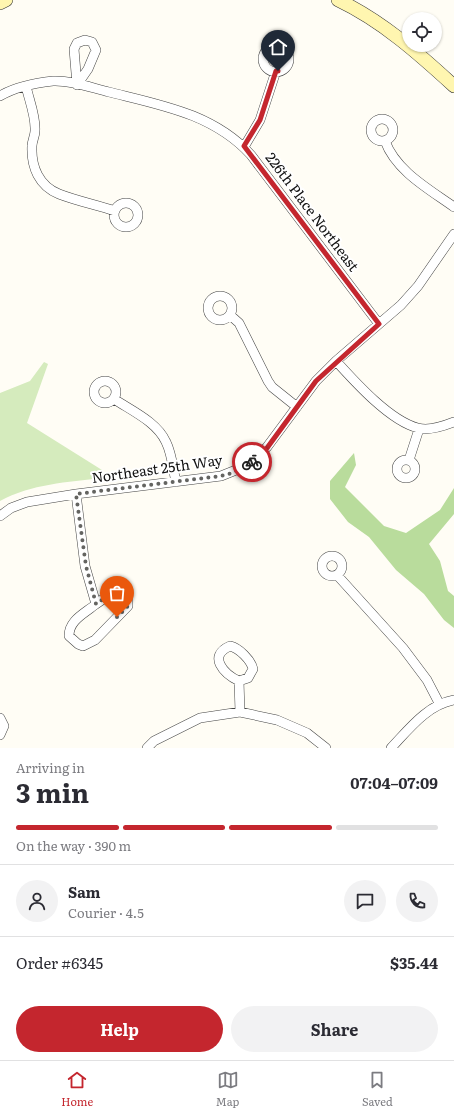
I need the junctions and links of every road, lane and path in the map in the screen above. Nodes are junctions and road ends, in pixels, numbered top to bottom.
1 (6, 0) edge
2 (338, 0) edge
3 (0, 3) edge
4 (276, 71) dead end
5 (26, 86) junction
6 (454, 86) edge
7 (0, 96) edge
8 (385, 141) dead end
9 (244, 146) junction
10 (454, 206) edge
11 (115, 211) dead end
12 (454, 234) edge
13 (230, 315) dead end
14 (379, 324) junction
15 (336, 361) junction
16 (114, 398) dead end
17 (297, 407) junction
18 (454, 422) edge
19 (419, 429) junction
20 (409, 460) dead end
21 (176, 482) junction
22 (76, 494) junction
23 (0, 516) edge
24 (337, 575) dead end
25 (96, 604) junction
26 (239, 681) dead end
27 (454, 700) edge
28 (439, 703) junction
29 (240, 712) junction
30 (0, 718) edge
31 (0, 735) edge
32 (147, 748) edge
33 (326, 748) edge
34 (391, 748) edge

1 - 3 main road
2 - 6 main road
4 - 9 street
5 - 7 street, 226th Place Northeast
5 - 9 street, 226th Place Northeast
5 - 11 street
8 - 10 street
9 - 14 street, 226th Place Northeast
12 - 14 street, Northeast 25th Way
13 - 17 street
14 - 15 street, Northeast 25th Way
15 - 17 street, Northeast 25th Way
15 - 19 street
16 - 21 street
17 - 21 street, Northeast 25th Way
18 - 19 street
19 - 20 street
21 - 22 street, Northeast 25th Way
22 - 23 street, Northeast 25th Way
22 - 25 street
24 - 28 street
25 - 25 street
26 - 29 street
27 - 28 street
28 - 34 street
29 - 32 street
29 - 33 street
30 - 31 street

